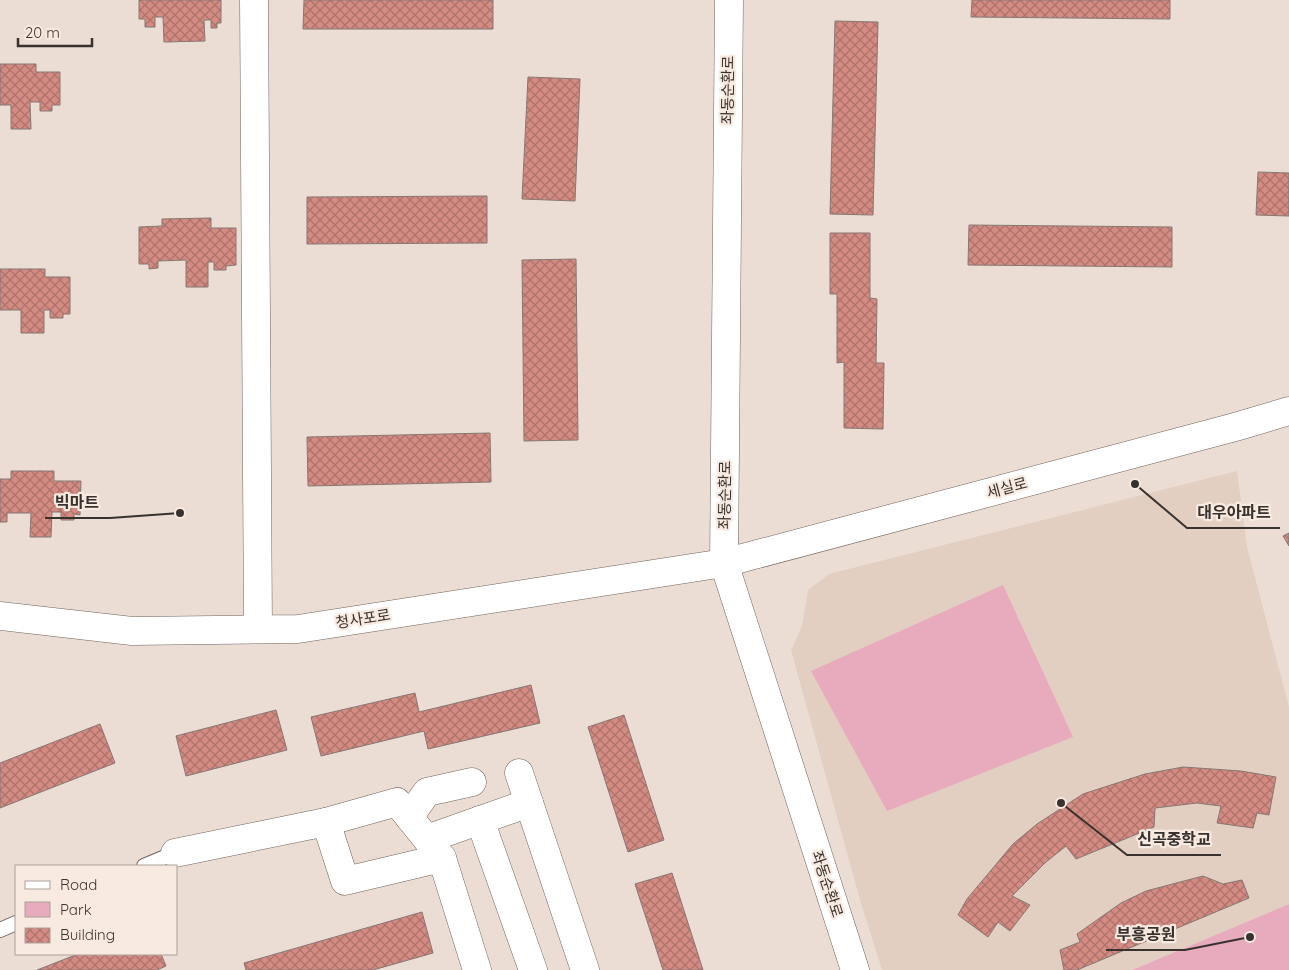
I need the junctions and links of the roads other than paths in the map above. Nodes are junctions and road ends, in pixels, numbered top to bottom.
1 (254, 0) edge
2 (729, 0) edge
3 (1289, 411) edge
4 (724, 564) junction
5 (0, 616) edge
6 (258, 629) junction
7 (519, 772) dead end
8 (472, 782) dead end
9 (529, 803) junction
10 (409, 816) junction
11 (480, 820) junction
12 (326, 822) junction
13 (434, 848) junction
14 (175, 853) joint
15 (146, 865) edge
16 (15, 923) edge
17 (0, 930) edge
18 (477, 970) edge
19 (533, 970) edge
20 (585, 970) edge
21 (855, 970) edge

1 - 6 street
2 - 4 street, 좌동순환로
3 - 4 street, 세실로
4 - 6 street, 청사포로
4 - 21 street, 좌동순환로
5 - 6 street, 청사포로
7 - 9 street
8 - 10 street
9 - 11 street
9 - 20 street
10 - 12 street
10 - 13 street
11 - 13 street
11 - 19 street
12 - 13 street
12 - 14 street
13 - 18 street
14 - 15 lane
16 - 17 lane

